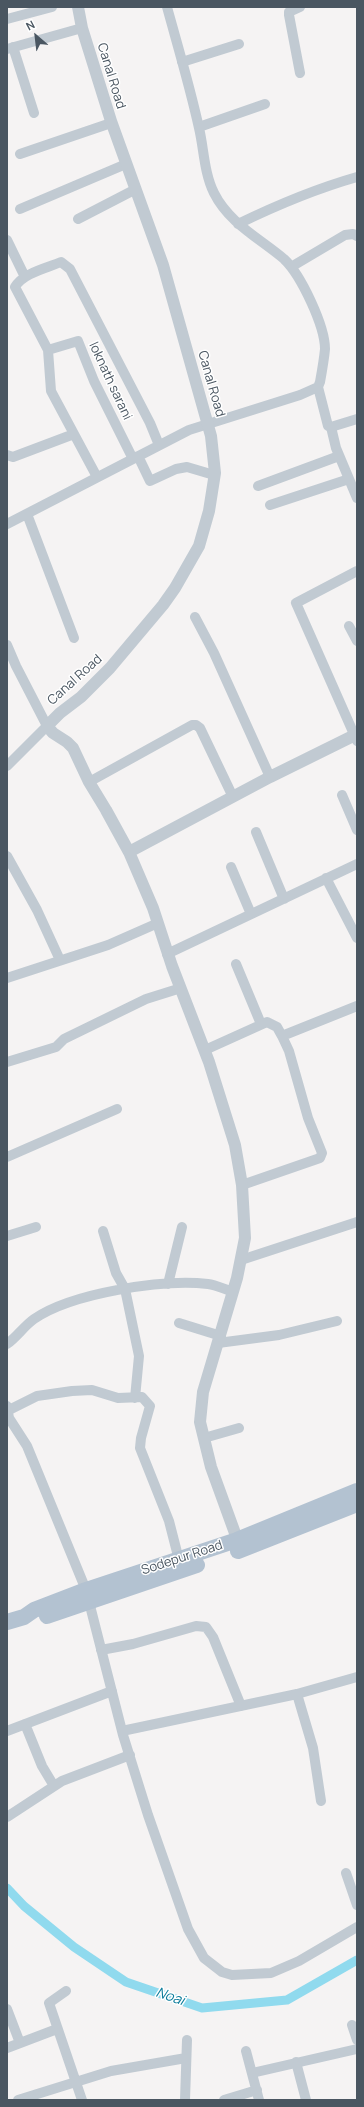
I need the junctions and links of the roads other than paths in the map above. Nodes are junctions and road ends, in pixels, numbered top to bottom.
1 (52, 7) edge
2 (78, 7) edge
3 (167, 7) edge
4 (300, 7) edge
5 (7, 19) edge
6 (82, 28) junction
7 (239, 44) dead end
8 (10, 48) edge
9 (182, 62) junction
10 (300, 74) dead end
11 (265, 104) dead end
12 (34, 113) dead end
13 (111, 123) junction
14 (199, 128) junction
15 (20, 154) dead end
16 (126, 164) junction
17 (357, 177) edge
18 (136, 189) junction
19 (20, 209) dead end
20 (78, 218) dead end
21 (238, 224) junction
22 (357, 236) edge
23 (7, 240) edge
24 (291, 267) junction
25 (25, 277) junction
26 (48, 350) junction
27 (318, 387) junction
28 (357, 419) edge
29 (210, 422) junction
30 (331, 427) junction
31 (74, 434) junction
32 (159, 445) junction
33 (7, 455) edge
34 (339, 456) junction
35 (135, 458) junction
36 (214, 475) junction
37 (97, 477) junction
38 (349, 479) junction
39 (258, 486) dead end
40 (357, 498) edge
41 (270, 505) dead end
42 (27, 514) junction
43 (7, 524) edge
44 (357, 571) edge
45 (195, 617) dead end
46 (349, 626) dead end
47 (74, 638) dead end
48 (357, 641) edge
49 (7, 645) edge
50 (11, 668) edge
51 (47, 726) junction
52 (356, 737) edge
53 (7, 766) edge
54 (270, 777) junction
55 (89, 782) junction
56 (342, 795) dead end
57 (233, 797) junction
58 (357, 830) edge
59 (256, 832) dead end
60 (128, 852) junction
61 (7, 856) edge
62 (357, 864) edge
63 (231, 867) dead end
64 (326, 878) junction
65 (284, 899) junction
66 (251, 914) junction
67 (158, 923) junction
68 (357, 938) edge
69 (168, 954) junction
70 (60, 960) junction
71 (236, 964) dead end
72 (7, 978) edge
73 (181, 988) junction
74 (357, 1006) edge
75 (261, 1024) junction
76 (282, 1036) junction
77 (204, 1050) junction
78 (7, 1062) edge
79 (117, 1109) dead end
80 (7, 1157) edge
81 (242, 1185) junction
82 (357, 1222) edge
83 (36, 1227) dead end
84 (182, 1227) dead end
85 (102, 1231) dead end
86 (7, 1236) edge
87 (241, 1260) junction
88 (168, 1284) junction
89 (125, 1289) junction
90 (231, 1292) junction
91 (337, 1321) dead end
92 (179, 1323) dead end
93 (219, 1339) junction
94 (7, 1344) edge
95 (135, 1398) junction
96 (7, 1409) edge
97 (239, 1428) dead end
98 (204, 1438) junction
99 (357, 1491) edge
100 (357, 1504) edge
101 (239, 1545) junction
102 (178, 1560) junction
103 (87, 1596) junction
104 (7, 1622) edge
105 (101, 1650) junction
106 (357, 1677) edge
107 (112, 1692) junction
108 (297, 1694) junction
109 (241, 1706) junction
110 (25, 1724) junction
111 (7, 1731) edge
112 (122, 1731) junction
113 (130, 1755) junction
114 (54, 1786) junction
115 (321, 1801) dead end
116 (7, 1817) edge
117 (346, 1873) dead end
118 (357, 1905) edge
119 (357, 1927) edge
120 (66, 1991) dead end
121 (7, 2009) edge
122 (352, 2025) dead end
123 (57, 2029) junction
124 (187, 2040) dead end
125 (357, 2040) edge
126 (20, 2043) junction
127 (7, 2048) edge
128 (357, 2049) edge
129 (246, 2051) dead end
130 (186, 2058) junction
131 (296, 2062) junction
132 (252, 2073) junction
133 (77, 2082) junction
134 (258, 2095) edge
135 (18, 2100) edge
136 (82, 2100) edge
137 (185, 2100) edge
138 (224, 2100) edge
139 (306, 2100) edge

1 - 5 street
2 - 6 street, Canal Road
3 - 9 street
4 - 10 street
6 - 8 street
6 - 13 street, Canal Road
7 - 9 street
8 - 12 street
9 - 14 street
11 - 14 street
13 - 15 street
13 - 16 street, Canal Road
14 - 21 street
16 - 18 street, Canal Road
16 - 19 street
17 - 21 street
18 - 20 street
18 - 29 street, Canal Road
21 - 24 street
22 - 24 street
23 - 25 street
24 - 27 street
25 - 26 street
25 - 32 street
26 - 31 street
26 - 35 street, loknath sarani
27 - 29 street
27 - 30 street
28 - 30 street
29 - 32 street
29 - 36 street, Canal Road
30 - 34 street
31 - 33 street
31 - 37 street
32 - 35 street
34 - 38 street
34 - 39 street
35 - 36 street
35 - 37 street
36 - 51 street, Canal Road
37 - 42 street
38 - 40 street
38 - 41 street
42 - 43 street
42 - 47 street
44 - 52 street
45 - 54 street
46 - 48 street
49 - 50 street
50 - 51 street
51 - 53 street, Canal Road
51 - 55 street, Canal Road
52 - 54 street
54 - 57 street
55 - 57 street
55 - 60 street, Canal Road
56 - 58 street
57 - 60 street
59 - 65 street
60 - 67 street, Canal Road
61 - 70 street
62 - 64 street
63 - 66 street
64 - 65 street
64 - 68 street
65 - 66 street
66 - 69 street
67 - 69 street, Canal Road
67 - 70 street
69 - 73 street, Canal Road
70 - 72 street
71 - 75 street
73 - 77 street, Canal Road
73 - 78 street
74 - 76 street
75 - 76 street
75 - 77 street
76 - 81 street
77 - 81 street, Canal Road
79 - 80 street
81 - 87 street, Canal Road
82 - 87 street
83 - 86 street
84 - 88 street
85 - 89 street
87 - 90 street, Canal Road
88 - 89 street
88 - 90 street
89 - 94 street
89 - 95 street
90 - 93 street, Canal Road
91 - 93 street
92 - 93 street
93 - 98 street, Canal Road
95 - 96 street
95 - 102 street
96 - 103 street
97 - 98 street
98 - 101 street, Canal Road
99 - 101 main road, Sodepur Road
100 - 101 main road
101 - 102 main road, Sodepur Road
101 - 103 main road
102 - 103 main road, Sodepur Road
103 - 104 main road, Sodepur Road
103 - 105 street
105 - 107 street
105 - 109 street
106 - 108 street
107 - 110 street
107 - 112 street
108 - 109 street
108 - 115 street
109 - 112 street
110 - 111 street
110 - 114 street
112 - 113 street
113 - 114 street
113 - 119 street
114 - 116 street
117 - 118 street
120 - 123 street
121 - 126 street
122 - 125 street
123 - 126 street
123 - 133 street
124 - 130 street
126 - 127 street
128 - 131 street
129 - 132 street
130 - 133 street
130 - 137 street
131 - 132 street
131 - 139 street
132 - 134 street
133 - 135 street
133 - 136 street
134 - 138 street

